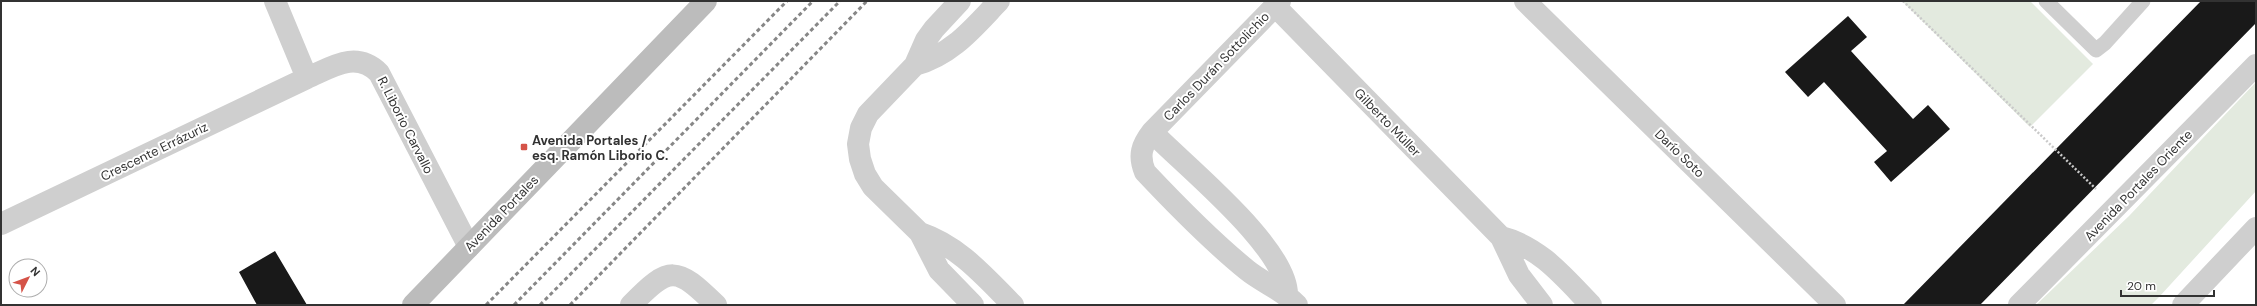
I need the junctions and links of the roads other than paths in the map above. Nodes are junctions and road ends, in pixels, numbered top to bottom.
1 (275, 1) edge
2 (706, 1) edge
3 (960, 1) edge
4 (999, 1) edge
5 (1524, 1) edge
6 (2046, 1) edge
7 (2143, 1) edge
8 (1278, 4) edge
9 (915, 65) junction
10 (2256, 65) edge
11 (307, 78) junction
12 (1152, 132) junction
13 (1, 224) edge
14 (2256, 228) edge
15 (920, 233) junction
16 (1500, 237) junction
17 (469, 247) junction
18 (1292, 300) edge
19 (413, 305) edge
20 (631, 305) edge
21 (716, 305) edge
22 (973, 305) edge
23 (1013, 305) edge
24 (1542, 305) edge
25 (1591, 305) edge
26 (1835, 305) edge
27 (2019, 305) edge
28 (2183, 305) edge

1 - 11 street
2 - 17 main road, Avenida Portales
3 - 9 street
4 - 9 street
5 - 26 street, Darío Soto
6 - 7 lane
8 - 12 street, Carlos Durán Sottolichio
8 - 16 street, Gilberto Müller
9 - 15 street
10 - 27 street, Avenida Portales Oriente
11 - 13 street, Crescente Errázuriz
11 - 17 street, R. Liborio Carvallo
12 - 18 street
12 - 18 street, Carlos Durán Sottolichio
14 - 28 street
15 - 22 street
15 - 23 street
16 - 24 street, Gilberto Müller
16 - 25 street, Gilberto Müller
17 - 19 main road, Avenida Portales
20 - 21 street

